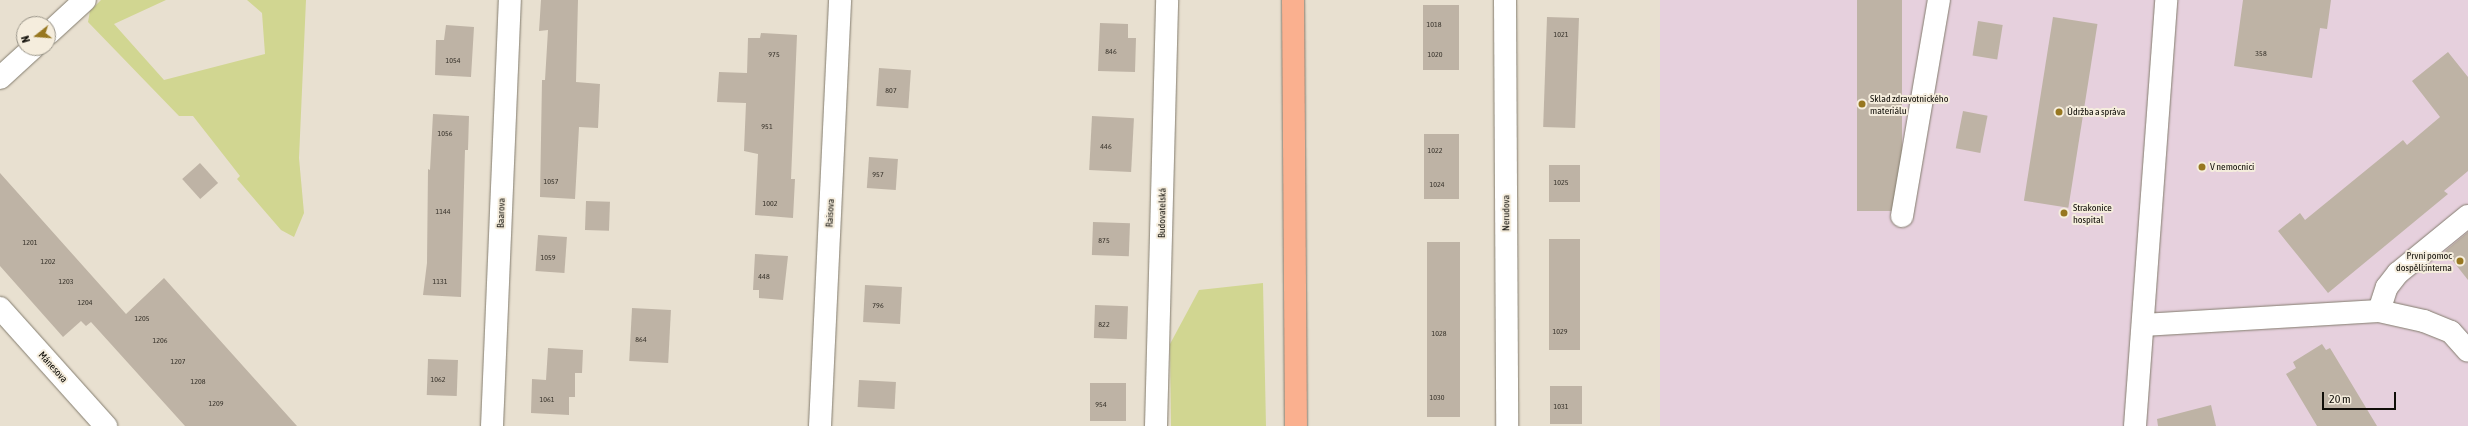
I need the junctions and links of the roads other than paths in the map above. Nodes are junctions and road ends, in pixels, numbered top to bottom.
1 (85, 0) edge
2 (510, 0) edge
3 (840, 0) edge
4 (1167, 0) edge
5 (1293, 0) edge
6 (1505, 0) edge
7 (1939, 0) edge
8 (2166, 0) edge
9 (56, 27) edge
10 (23, 56) edge
11 (0, 78) edge
12 (1902, 216) dead end
13 (2468, 216) edge
14 (0, 308) edge
15 (2379, 311) junction
16 (2143, 325) junction
17 (2468, 351) edge
18 (106, 426) edge
19 (492, 426) edge
20 (820, 426) edge
21 (1156, 426) edge
22 (1296, 426) edge
23 (1507, 426) edge
24 (2134, 426) edge

1 - 9 street
2 - 19 street, Baarova
3 - 20 street, Raisova
4 - 21 street, Budovatelská
5 - 22 main road
6 - 23 street, Nerudova
7 - 12 street
8 - 16 street
10 - 11 street
13 - 15 street
14 - 18 street, Mánesova
15 - 16 street
15 - 17 street
16 - 24 street

